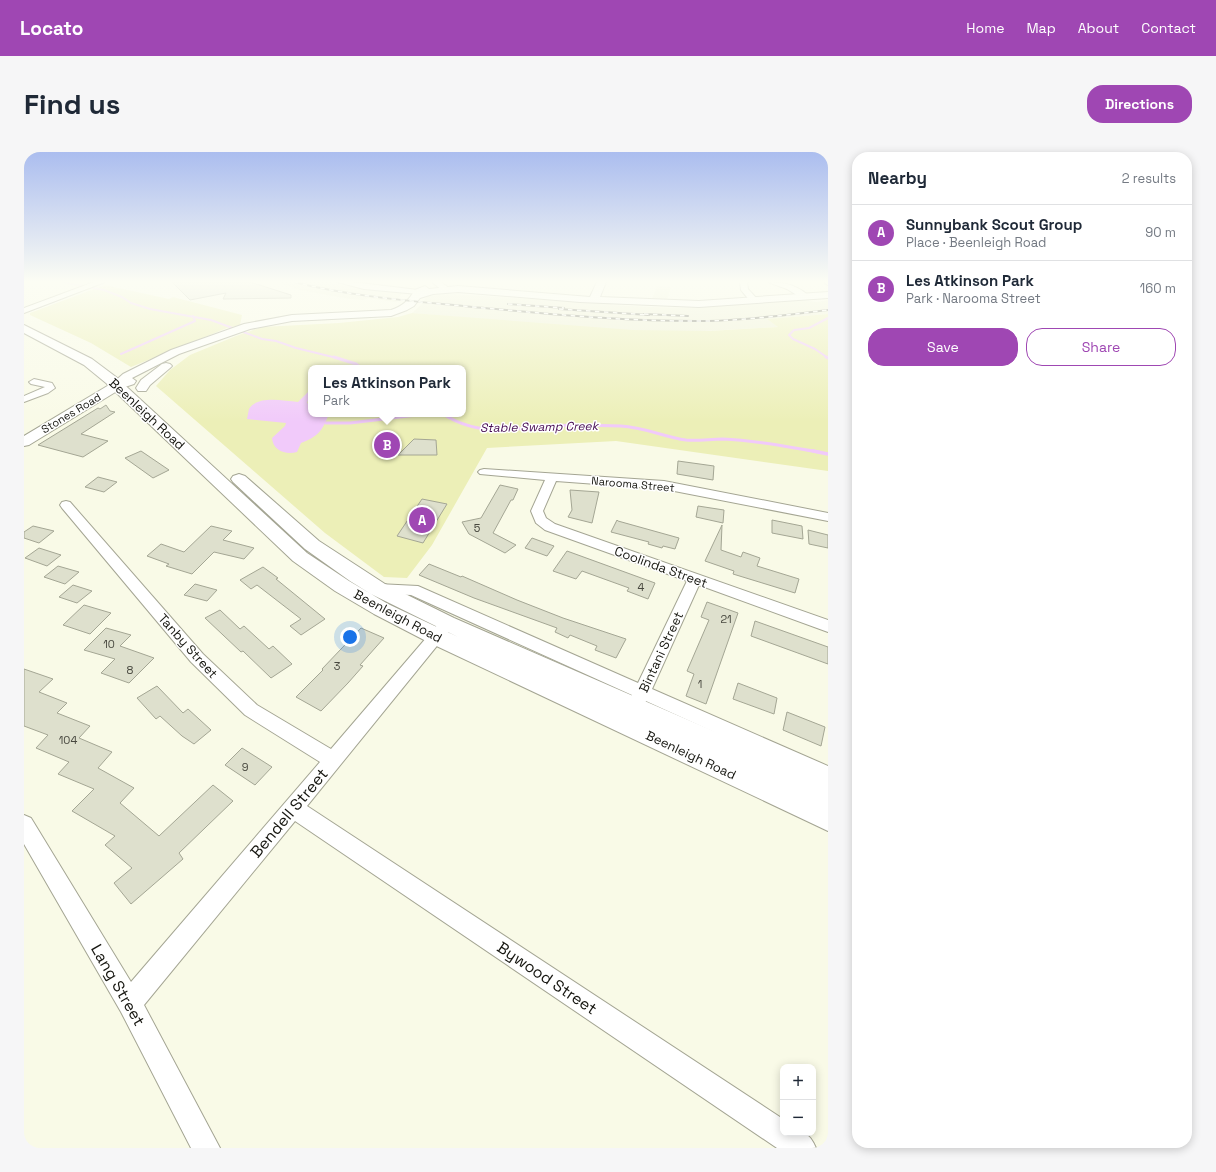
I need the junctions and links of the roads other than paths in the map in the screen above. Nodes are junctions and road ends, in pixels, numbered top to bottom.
1 (25, 328) edge
2 (44, 328) edge
3 (241, 328) edge
4 (229, 333) junction
5 (34, 382) dead end
6 (130, 382) junction
7 (24, 399) edge
8 (24, 442) edge
9 (484, 472) dead end
10 (552, 477) junction
11 (66, 506) dead end
12 (828, 517) edge
13 (694, 578) junction
14 (378, 588) junction
15 (828, 626) edge
16 (442, 630) junction
17 (635, 708) junction
18 (333, 760) junction
19 (828, 774) edge
20 (828, 794) edge
21 (293, 808) junction
22 (828, 818) edge
23 (24, 825) edge
24 (130, 1003) junction
25 (206, 1148) edge
26 (802, 1148) edge

1 - 6 main road, Beenleigh Road
2 - 6 main road, Beenleigh Road
3 - 4 street, Stones Road
4 - 6 street, Stones Road
4 - 6 street, Stones Road
5 - 7 street
6 - 8 street, Stones Road
6 - 14 main road, Beenleigh Road
6 - 16 main road, Beenleigh Road
9 - 10 street, Narooma Street
10 - 12 street, Narooma Street
10 - 13 street, Coolinda Street
11 - 18 street, Tanby Street
13 - 15 street, Coolinda Street
13 - 17 street, Bintani Street
14 - 16 main road, Beenleigh Road
14 - 17 street, Beenleigh Road
16 - 17 main road, Beenleigh Road
16 - 18 street, Bendell Street
17 - 19 street, Beenleigh Road
17 - 20 main road, Beenleigh Road
17 - 22 main road, Beenleigh Road
18 - 21 street, Bendell Street
21 - 24 street, Bendell Street
21 - 26 street, Bywood Street
23 - 24 street, Lang Street
24 - 25 street, Lang Street

